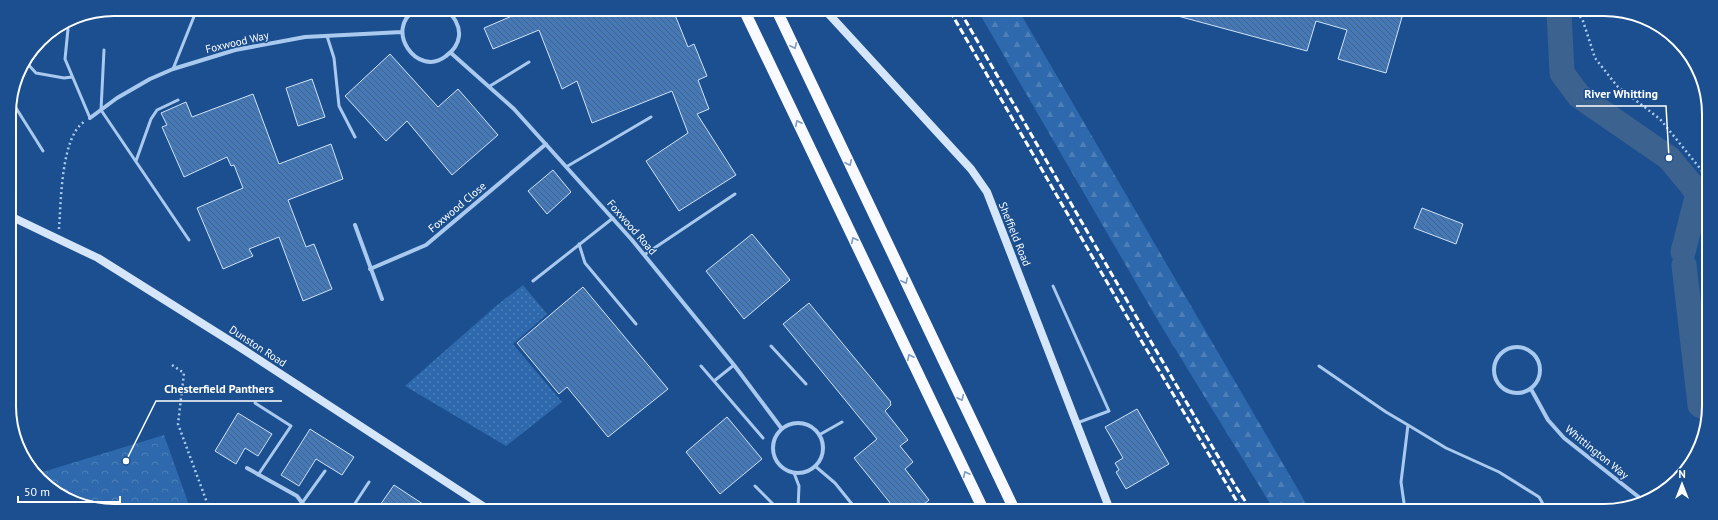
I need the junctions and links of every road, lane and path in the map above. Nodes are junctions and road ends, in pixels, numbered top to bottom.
1 (194, 16) edge
2 (409, 16) edge
3 (452, 16) edge
4 (747, 16) edge
5 (780, 16) edge
6 (831, 16) edge
7 (1580, 16) edge
8 (68, 29) dead end
9 (402, 32) junction
10 (327, 36) junction
11 (104, 50) dead end
12 (451, 53) junction
13 (529, 62) dead end
14 (29, 65) edge
15 (173, 69) junction
16 (72, 77) junction
17 (490, 86) junction
18 (178, 100) dead end
19 (16, 108) edge
20 (101, 110) junction
21 (651, 117) dead end
22 (90, 118) junction
23 (355, 137) dead end
24 (546, 144) junction
25 (43, 151) dead end
26 (136, 162) junction
27 (566, 167) junction
28 (1702, 171) edge
29 (735, 194) dead end
30 (612, 218) junction
31 (16, 219) edge
32 (355, 225) dead end
33 (58, 239) junction
34 (189, 240) dead end
35 (579, 244) junction
36 (644, 254) junction
37 (370, 269) junction
38 (533, 281) dead end
39 (1053, 286) dead end
40 (382, 299) dead end
41 (636, 324) dead end
42 (771, 346) dead end
43 (172, 365) dead end
44 (734, 365) junction
45 (701, 366) dead end
46 (1319, 366) dead end
47 (714, 381) junction
48 (806, 384) dead end
49 (1531, 390) junction
50 (255, 403) dead end
51 (842, 422) dead end
52 (1077, 423) junction
53 (1408, 426) junction
54 (782, 429) junction
55 (819, 435) junction
56 (763, 438) dead end
57 (815, 466) junction
58 (247, 468) dead end
59 (325, 471) dead end
60 (794, 473) junction
61 (258, 474) junction
62 (369, 482) dead end
63 (755, 486) dead end
64 (1640, 498) edge
65 (302, 503) joint
66 (208, 504) edge
67 (355, 504) edge
68 (474, 504) edge
69 (773, 504) edge
70 (798, 504) edge
71 (852, 504) edge
72 (981, 504) edge
73 (1011, 504) edge
74 (1108, 504) edge
75 (1404, 504) edge
76 (1543, 504) edge

1 - 15 lane
2 - 9 street
3 - 12 street
72 -> 4 highway
5 -> 73 highway
6 - 52 main road, Sheffield Road
7 - 28 path
8 - 16 lane
9 - 10 street, Foxwood Way
9 - 12 street
10 - 15 street, Foxwood Way
10 - 23 lane
11 - 20 lane
12 - 17 street, Foxwood Road
13 - 17 lane
14 - 16 lane
15 - 20 street, Foxwood Way
16 - 22 lane
17 - 24 street, Foxwood Road
18 - 26 lane
19 - 25 lane
20 - 22 street, Foxwood Way
20 - 26 lane
21 - 27 lane
22 - 33 path
24 - 27 street, Foxwood Road
24 - 37 street, Foxwood Close
26 - 34 lane
27 - 30 street, Foxwood Road
29 - 36 lane
30 - 35 lane
30 - 36 street, Foxwood Road
31 - 33 main road, Dunston Road
32 - 37 street
33 - 68 main road, Dunston Road
35 - 38 lane
35 - 41 lane
36 - 44 street, Foxwood Road
37 - 40 street
39 - 52 lane
42 - 48 lane
43 - 66 path
44 - 47 lane
44 - 54 street, Foxwood Road
45 - 47 lane
46 - 53 lane
47 - 56 lane
49 - 49 street
49 - 64 street, Whittington Way
50 - 61 lane
51 - 55 lane
52 - 74 main road, Sheffield Road
53 - 75 lane
53 - 76 lane
54 - 55 street
54 - 60 street
55 - 57 street
57 - 60 street
57 - 71 lane
58 - 61 street
59 - 65 lane
60 - 70 lane
61 - 65 street
62 - 67 lane
63 - 69 lane

